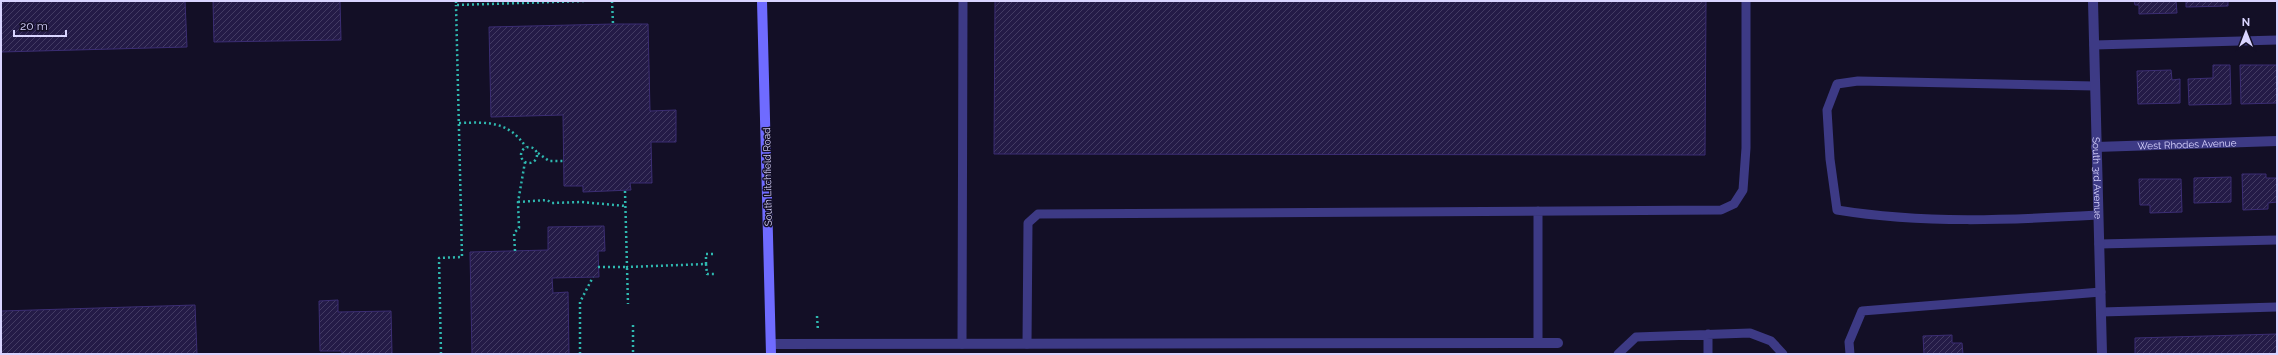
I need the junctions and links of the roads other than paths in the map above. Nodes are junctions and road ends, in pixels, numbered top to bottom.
1 (762, 1) edge
2 (963, 1) edge
3 (1746, 1) edge
4 (2093, 1) edge
5 (2277, 40) edge
6 (2094, 45) junction
7 (2095, 86) junction
8 (2277, 141) edge
9 (2096, 147) junction
10 (1538, 211) junction
11 (2098, 215) junction
12 (2277, 240) edge
13 (2099, 244) junction
14 (2101, 292) junction
15 (2277, 307) edge
16 (2101, 312) junction
17 (1708, 334) junction
18 (1538, 343) junction
19 (1558, 343) dead end
20 (962, 344) junction
21 (1027, 344) junction
22 (771, 349) edge
23 (1618, 354) edge
24 (1708, 354) edge
25 (1783, 354) edge
26 (1850, 354) edge
27 (2102, 354) edge

1 - 22 main road, South Litchfield Road
2 - 20 lane
3 - 10 lane
4 - 6 street, South 3rd Avenue
5 - 6 lane
6 - 7 street, South 3rd Avenue
7 - 9 street, South 3rd Avenue
7 - 11 lane
8 - 9 street, West Rhodes Avenue
9 - 11 street, South 3rd Avenue
10 - 18 lane
10 - 21 lane
11 - 13 street, South 3rd Avenue
12 - 13 lane
13 - 14 street, South 3rd Avenue
14 - 16 street, South 3rd Avenue
14 - 26 lane
15 - 16 lane
16 - 27 street, South 3rd Avenue
17 - 23 lane
17 - 24 lane
17 - 25 lane
18 - 19 street
18 - 21 street
20 - 21 street
20 - 22 street

